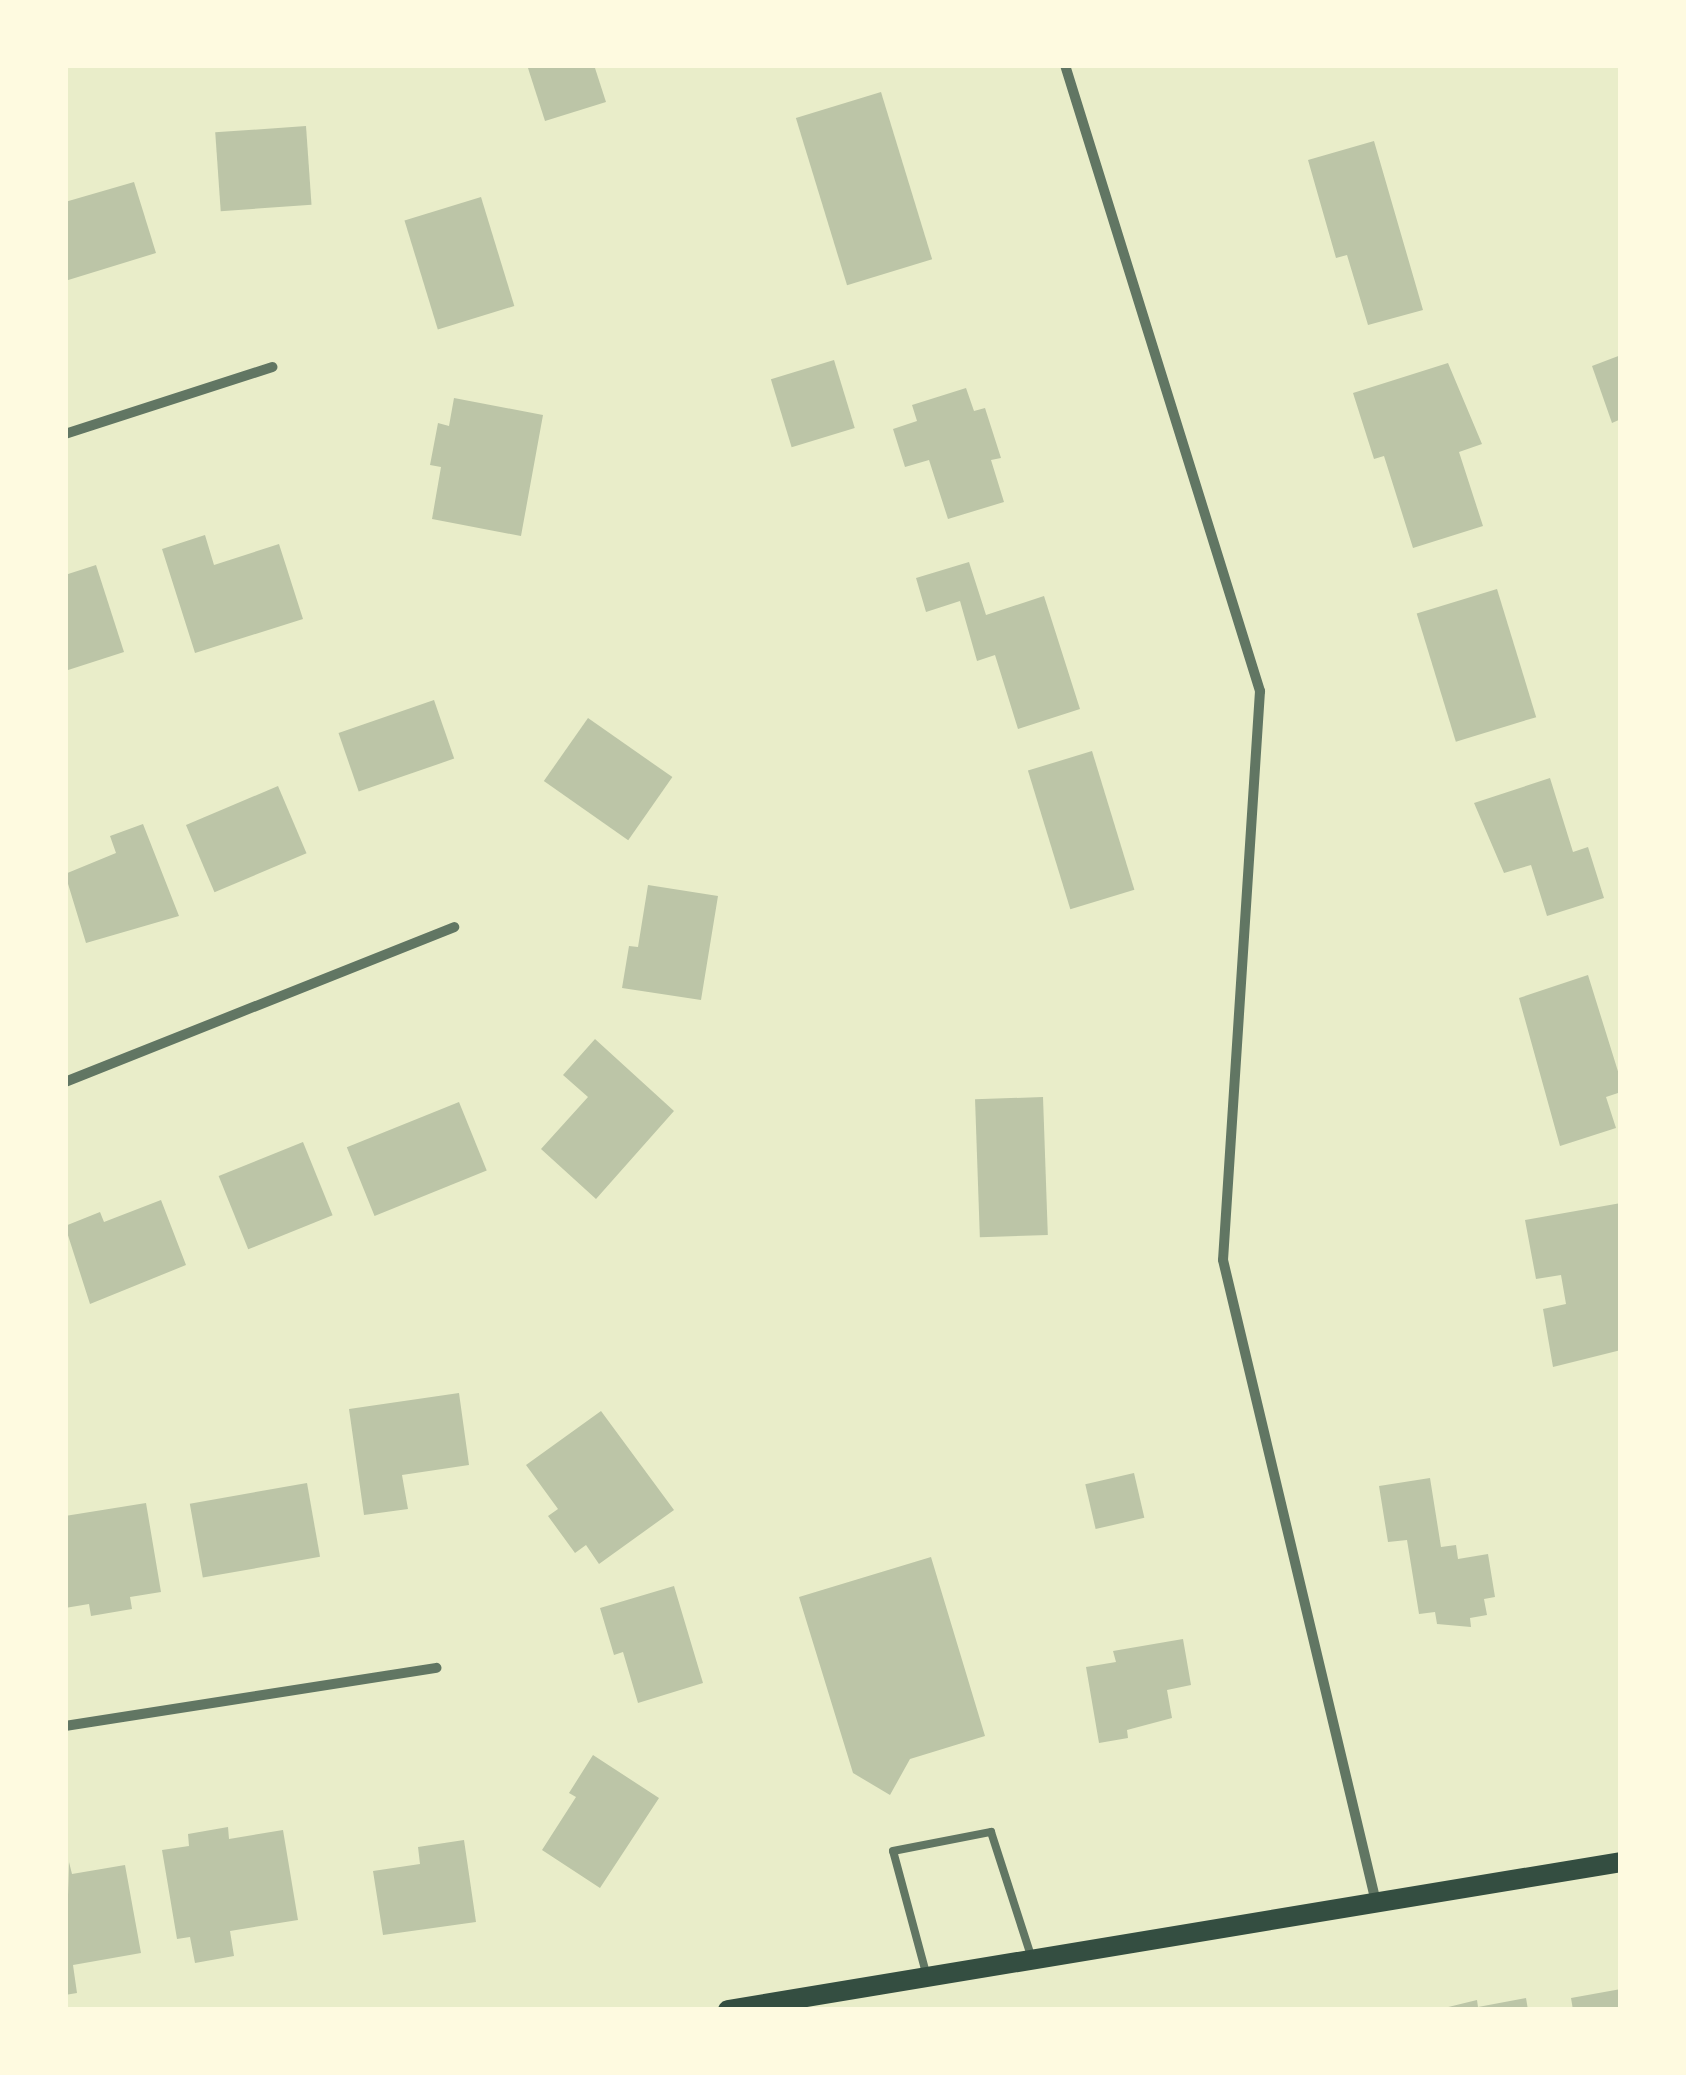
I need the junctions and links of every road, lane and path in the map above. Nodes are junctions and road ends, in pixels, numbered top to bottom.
1 (1065, 65) edge
2 (272, 367) dead end
3 (65, 434) edge
4 (454, 927) dead end
5 (65, 1082) edge
6 (436, 1668) dead end
7 (65, 1726) edge
8 (1621, 1862) edge
9 (1376, 1902) junction
10 (1032, 1959) junction
11 (927, 1977) junction
12 (728, 2010) edge

1 - 9 street
2 - 3 street
4 - 5 street
6 - 7 street
8 - 9 main road
9 - 10 main road
10 - 11 main road
10 - 11 lane
11 - 12 main road

